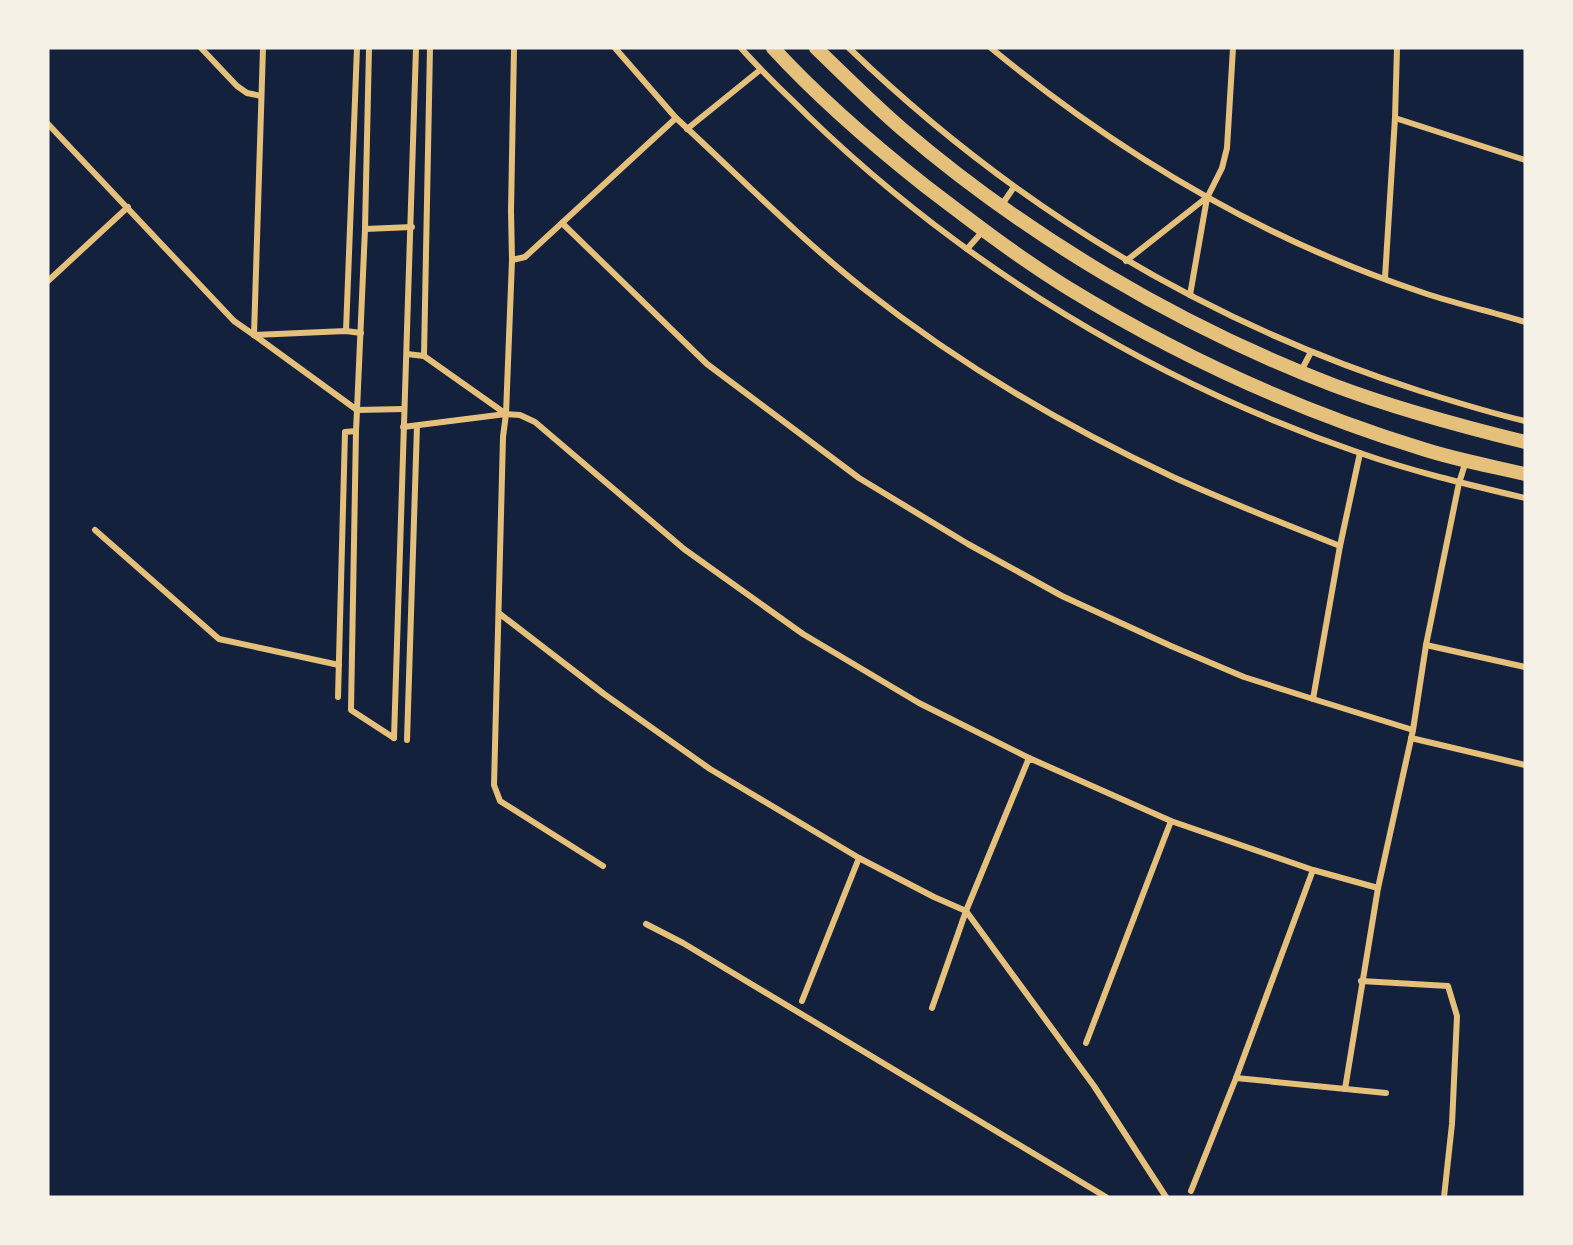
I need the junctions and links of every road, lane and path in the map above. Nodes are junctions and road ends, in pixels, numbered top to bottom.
1 (201, 48) edge
2 (263, 48) edge
3 (357, 48) edge
4 (369, 48) edge
5 (416, 48) edge
6 (430, 48) edge
7 (514, 48) edge
8 (615, 48) edge
9 (741, 48) edge
10 (773, 48) edge
11 (816, 48) edge
12 (849, 48) edge
13 (991, 48) edge
14 (1233, 48) edge
15 (1397, 48) edge
16 (760, 70) junction
17 (261, 96) junction
18 (676, 118) junction
19 (1395, 118) junction
20 (48, 124) edge
21 (687, 129) junction
22 (1525, 160) edge
23 (1014, 187) junction
24 (1207, 198) junction
25 (1001, 206) junction
26 (128, 207) junction
27 (562, 223) junction
28 (412, 227) junction
29 (365, 229) junction
30 (983, 231) junction
31 (968, 249) junction
32 (512, 260) junction
33 (1126, 261) junction
34 (1385, 278) junction
35 (48, 281) edge
36 (1190, 295) junction
37 (1525, 322) edge
38 (346, 331) junction
39 (361, 333) junction
40 (254, 335) junction
41 (1311, 352) junction
42 (406, 354) junction
43 (424, 356) junction
44 (1302, 371) junction
45 (404, 409) junction
46 (357, 410) junction
47 (506, 414) junction
48 (1525, 421) edge
49 (417, 426) junction
50 (404, 427) junction
51 (356, 431) junction
52 (1525, 442) edge
53 (1360, 453) junction
54 (1466, 461) junction
55 (1525, 474) edge
56 (1459, 483) junction
57 (1525, 498) edge
58 (95, 531) dead end
59 (1340, 546) junction
60 (500, 614) junction
61 (1426, 645) junction
62 (339, 665) junction
63 (1525, 667) edge
64 (338, 697) dead end
65 (1313, 699) junction
66 (1413, 730) junction
67 (1411, 738) junction
68 (407, 740) dead end
69 (1029, 758) junction
70 (1525, 765) edge
71 (1171, 821) junction
72 (859, 858) junction
73 (603, 866) dead end
74 (1313, 870) junction
75 (1378, 888) junction
76 (966, 911) junction
77 (646, 924) dead end
78 (1362, 981) junction
79 (802, 1001) dead end
80 (932, 1008) dead end
81 (1086, 1043) dead end
82 (1236, 1078) junction
83 (1345, 1089) junction
84 (1386, 1093) dead end
85 (1191, 1191) dead end
86 (1106, 1197) edge
87 (1166, 1197) edge
88 (1444, 1197) edge

1 - 17 street
2 - 17 street
3 - 38 street
4 - 29 street
5 - 28 street
6 - 43 street
7 - 32 street
8 - 18 street
9 - 16 street
10 - 30 main road
11 - 25 main road
12 - 23 street
13 - 24 street
14 - 24 street
15 - 19 street
16 - 21 street
16 - 31 street
17 - 40 street
18 - 21 street
18 - 27 street
19 - 22 street
19 - 34 street
20 - 26 street
21 - 59 street
23 - 25 street
23 - 33 street
24 - 33 street
24 - 34 street
24 - 36 street
25 - 44 main road
26 - 35 street
26 - 40 street
27 - 32 street
27 - 65 street
28 - 29 street
28 - 42 street
29 - 39 street
30 - 31 street
30 - 54 main road
31 - 53 street
32 - 47 street
33 - 36 street
34 - 37 street
36 - 41 street
38 - 39 street
38 - 40 street
39 - 46 street
40 - 46 street
41 - 44 street
41 - 48 street
42 - 43 street
42 - 45 street
43 - 47 street
44 - 52 main road
45 - 46 street
45 - 50 street
46 - 51 street
47 - 49 street
47 - 60 street
47 - 69 street
49 - 50 street
49 - 68 street
50 - 51 street
51 - 62 street
53 - 56 street
53 - 59 street
54 - 55 main road
54 - 56 street
56 - 57 street
56 - 61 street
58 - 62 street
59 - 65 street
60 - 72 street
60 - 73 street
61 - 63 street
61 - 66 street
62 - 64 street
65 - 66 street
66 - 67 street
67 - 70 street
67 - 75 street
69 - 71 street
69 - 76 street
71 - 74 street
71 - 81 street
72 - 76 street
72 - 79 street
74 - 75 street
74 - 82 street
75 - 78 street
76 - 80 street
76 - 87 street
77 - 86 street
78 - 83 street
78 - 88 street
82 - 83 street
82 - 85 street
83 - 84 street

